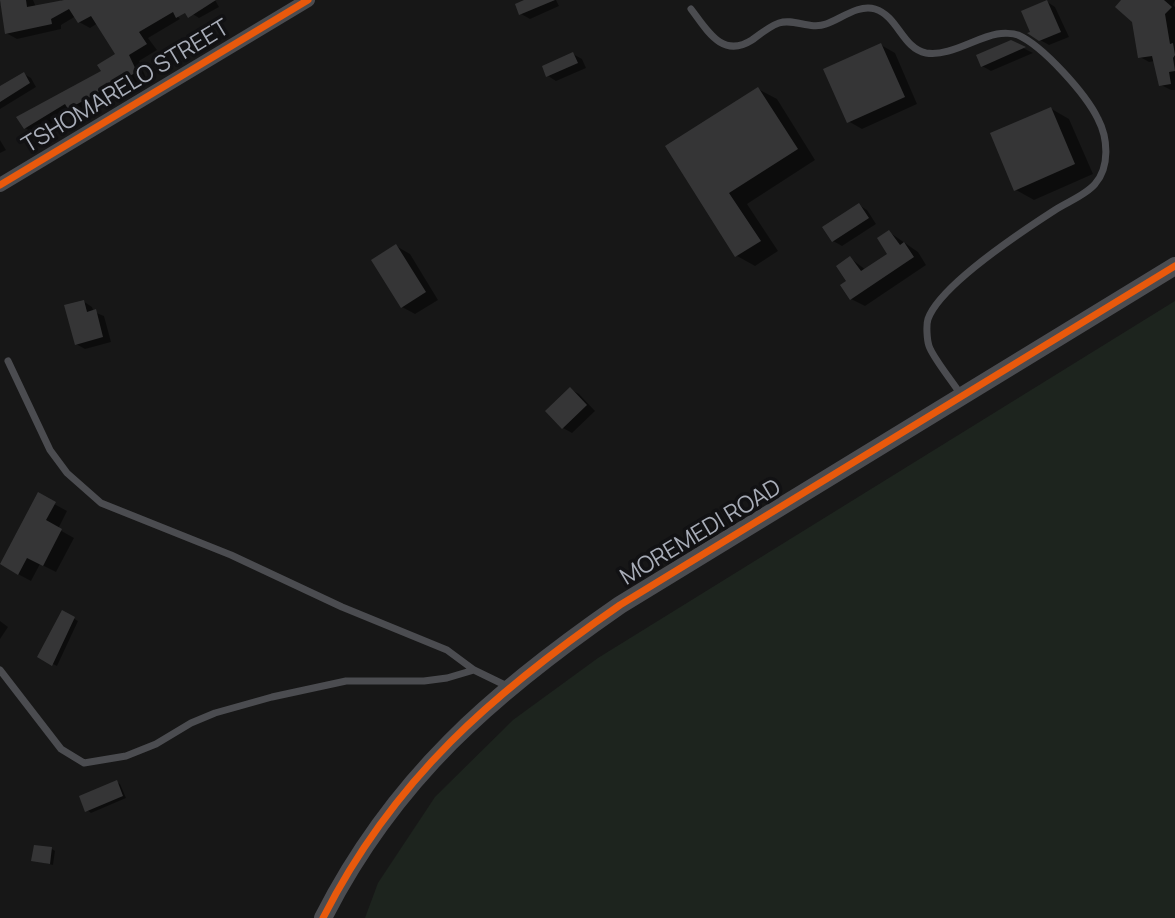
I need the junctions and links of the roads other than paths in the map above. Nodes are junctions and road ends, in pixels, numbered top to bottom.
1 (308, 0) edge
2 (691, 9) dead end
3 (0, 186) edge
4 (1175, 266) edge
5 (8, 361) dead end
6 (962, 397) junction
7 (0, 670) edge
8 (474, 670) junction
9 (509, 687) junction
10 (323, 918) edge

1 - 3 street, TSHOMARELO STREET
2 - 6 lane
4 - 6 street, MOREMEDI ROAD
5 - 8 lane
6 - 9 street, MOREMEDI ROAD
7 - 8 lane
8 - 9 lane
9 - 10 street, MOREMEDI ROAD

